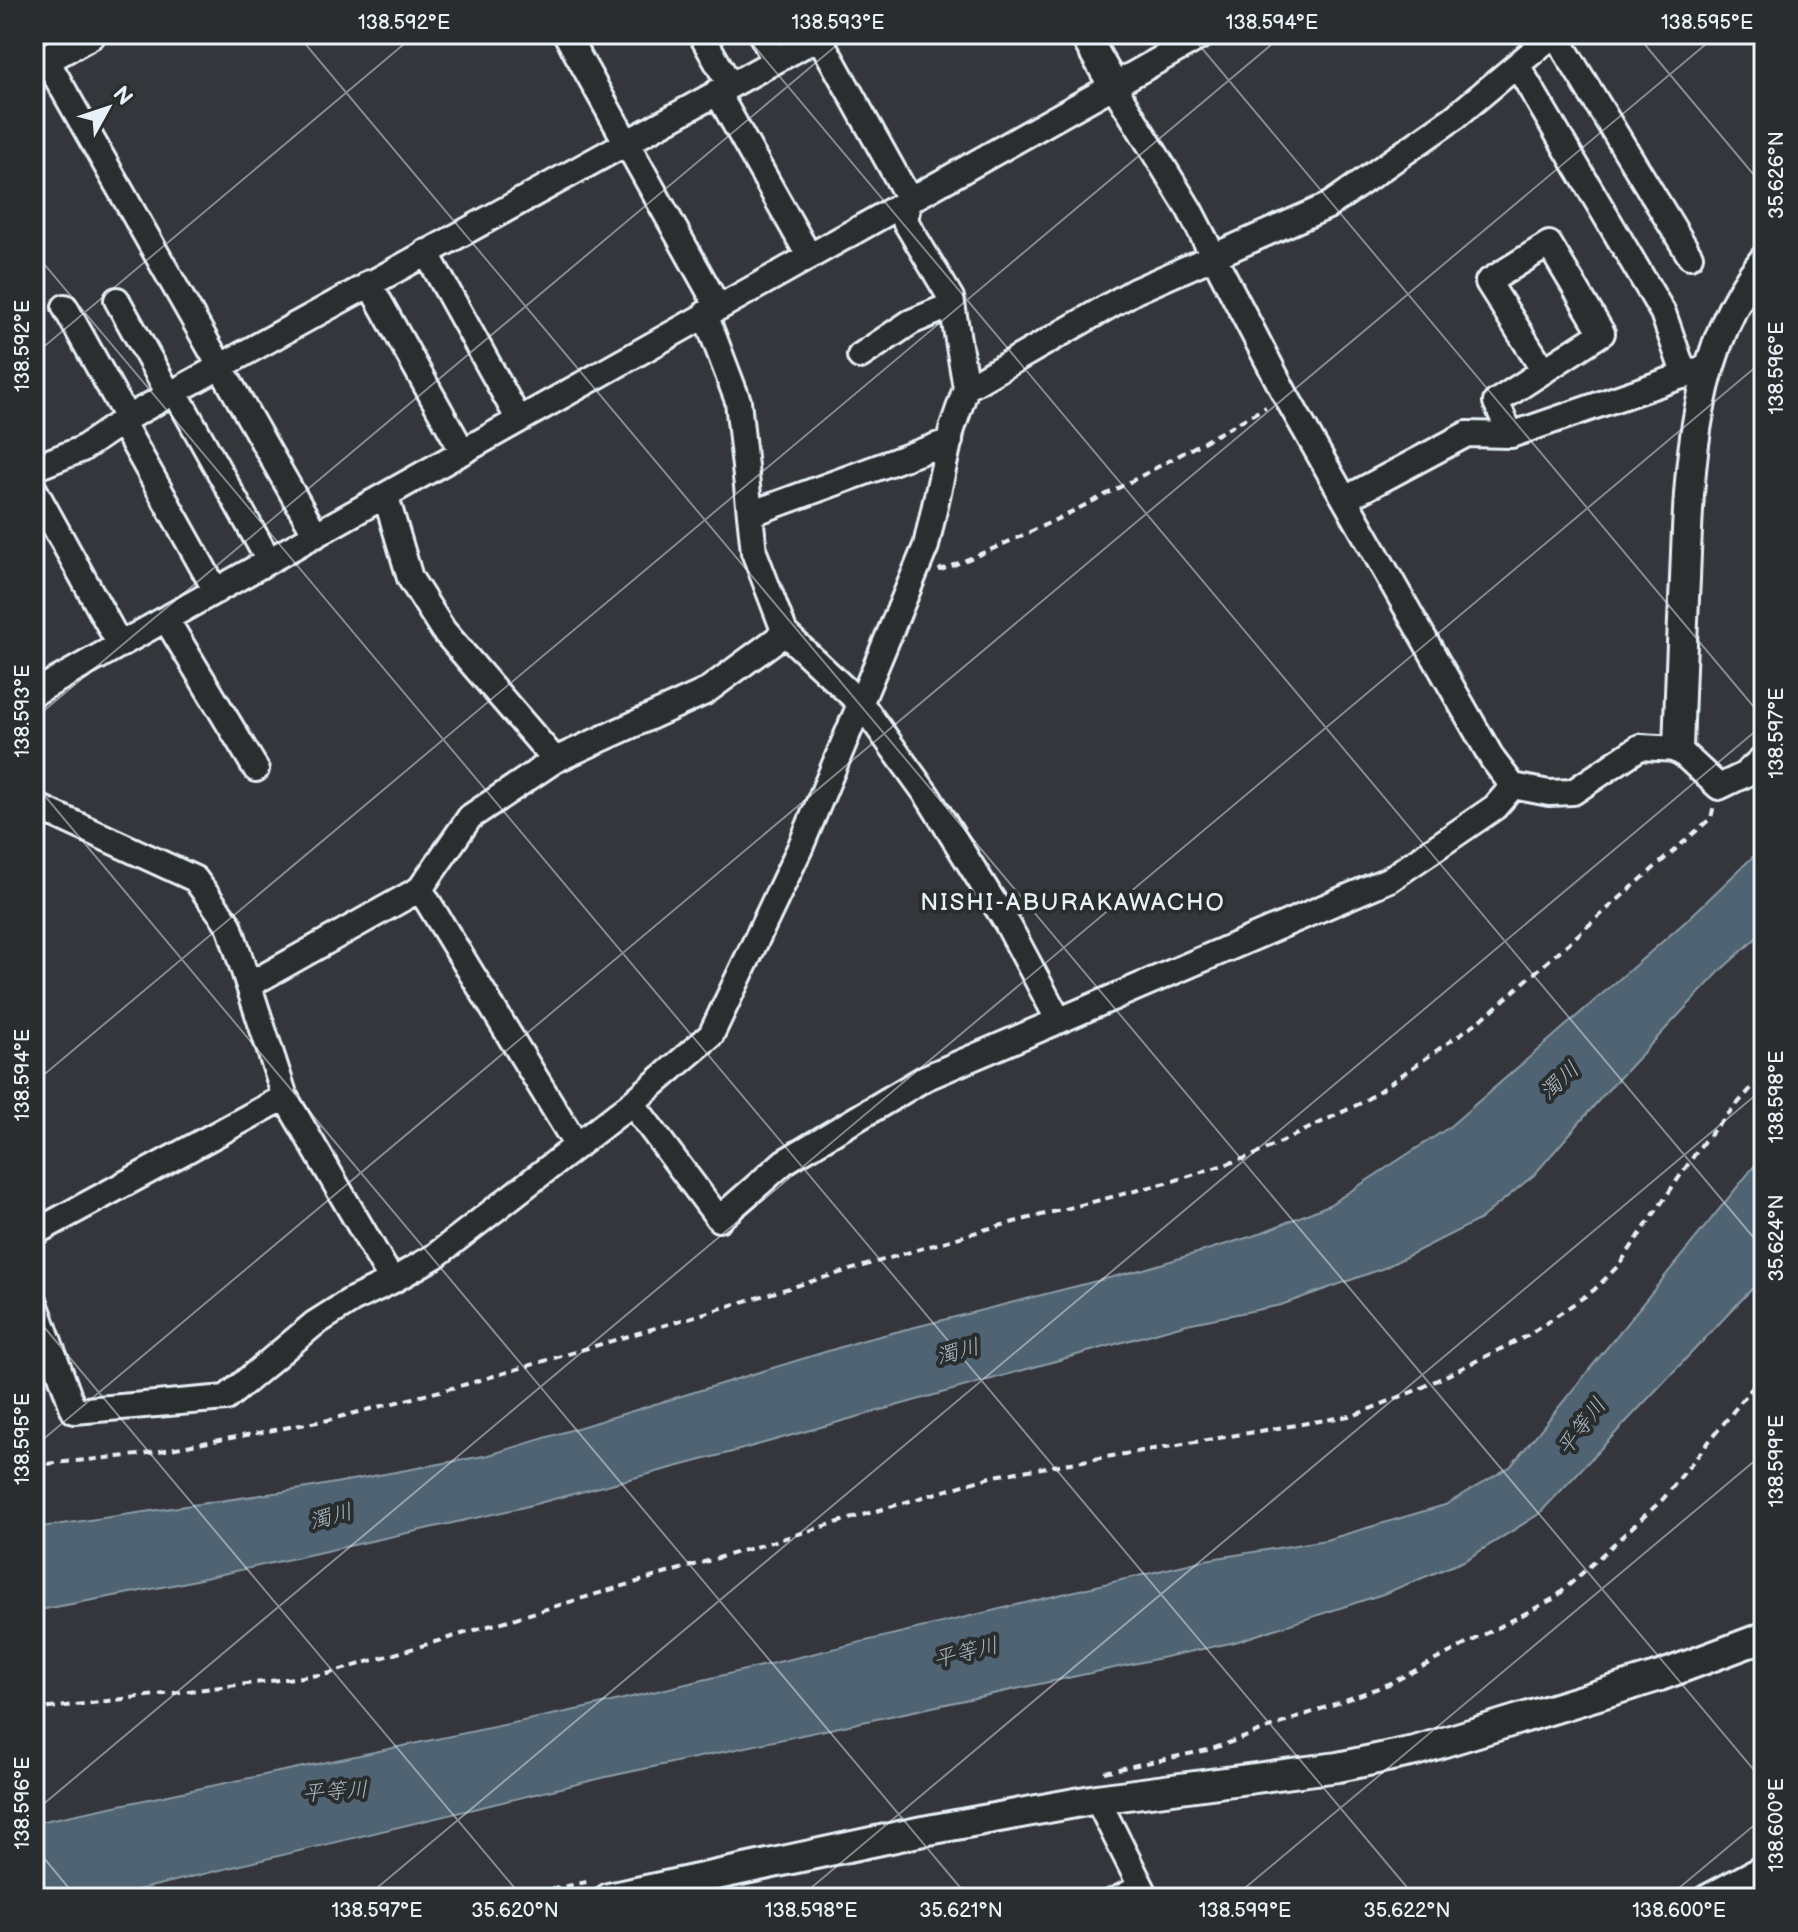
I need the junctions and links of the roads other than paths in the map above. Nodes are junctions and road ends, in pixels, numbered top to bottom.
1 (91, 34) edge
2 (566, 34) edge
3 (701, 34) edge
4 (761, 34) edge
5 (1084, 34) edge
6 (1205, 34) edge
7 (1555, 34) edge
8 (822, 35) edge
9 (775, 60) junction
10 (40, 63) edge
11 (1517, 65) junction
12 (1113, 85) junction
13 (724, 88) junction
14 (625, 142) junction
15 (909, 199) junction
16 (426, 252) junction
17 (809, 256) junction
18 (1211, 256) junction
19 (1690, 256) dead end
20 (1764, 260) edge
21 (369, 283) junction
22 (117, 300) dead end
23 (952, 305) junction
24 (65, 307) dead end
25 (711, 311) junction
26 (860, 356) dead end
27 (220, 366) junction
28 (1544, 371) junction
29 (1698, 371) junction
30 (966, 388) junction
31 (172, 393) junction
32 (124, 419) junction
33 (519, 420) junction
34 (1511, 435) junction
35 (950, 441) junction
36 (463, 452) junction
37 (34, 468) edge
38 (34, 489) edge
39 (386, 497) junction
40 (1347, 498) junction
41 (750, 514) junction
42 (316, 535) junction
43 (269, 561) junction
44 (216, 591) junction
45 (166, 619) junction
46 (785, 633) junction
47 (120, 645) junction
48 (34, 693) edge
49 (862, 705) junction
50 (1678, 749) junction
51 (1764, 757) edge
52 (555, 760) junction
53 (256, 769) dead end
54 (1513, 786) junction
55 (34, 805) edge
56 (420, 889) junction
57 (249, 985) junction
58 (1059, 1021) junction
59 (285, 1097) junction
60 (632, 1103) junction
61 (577, 1146) junction
62 (34, 1233) edge
63 (392, 1281) junction
64 (34, 1300) edge
65 (1764, 1637) edge
66 (1100, 1786) junction
67 (1764, 1867) edge
68 (606, 1888) edge
69 (1142, 1890) edge
70 (650, 1894) edge
71 (1107, 1898) edge
72 (1706, 1898) edge

1 - 10 street
2 - 14 street
3 - 13 street
4 - 9 street
5 - 12 street
6 - 12 street
7 - 11 street
7 - 19 street
8 - 9 street
8 - 15 street
9 - 13 street
10 - 27 street
11 - 18 street
11 - 29 street
12 - 15 street
12 - 18 street
13 - 14 street
13 - 17 street
14 - 16 street
14 - 25 street
15 - 17 street
15 - 23 street
16 - 21 street
16 - 33 street
17 - 25 street
18 - 30 street
18 - 40 street
20 - 29 street
21 - 27 street
21 - 36 street
22 - 31 street
23 - 26 street
23 - 30 street
24 - 32 street
25 - 33 street
25 - 41 street
27 - 31 street
27 - 42 street
28 - 28 street
28 - 34 street
29 - 34 street
29 - 50 street
30 - 35 street
31 - 32 street
31 - 43 street
32 - 37 street
32 - 44 street
33 - 36 street
34 - 40 street
35 - 41 street
35 - 49 street
36 - 39 street
38 - 47 street
39 - 42 street
39 - 52 street
40 - 54 street
41 - 46 street
42 - 43 street
43 - 44 street
44 - 45 street
45 - 47 street
45 - 53 street
46 - 49 street
46 - 52 street
47 - 48 street
49 - 58 street
49 - 60 street
50 - 51 street
50 - 54 street
52 - 56 street
54 - 58 street
55 - 57 street
56 - 57 street
56 - 61 street
57 - 59 street
58 - 60 street
59 - 62 street
59 - 63 street
60 - 61 street
61 - 63 street
63 - 64 street
65 - 66 street
66 - 69 street
66 - 70 street
67 - 72 street
68 - 70 street
69 - 71 lane

